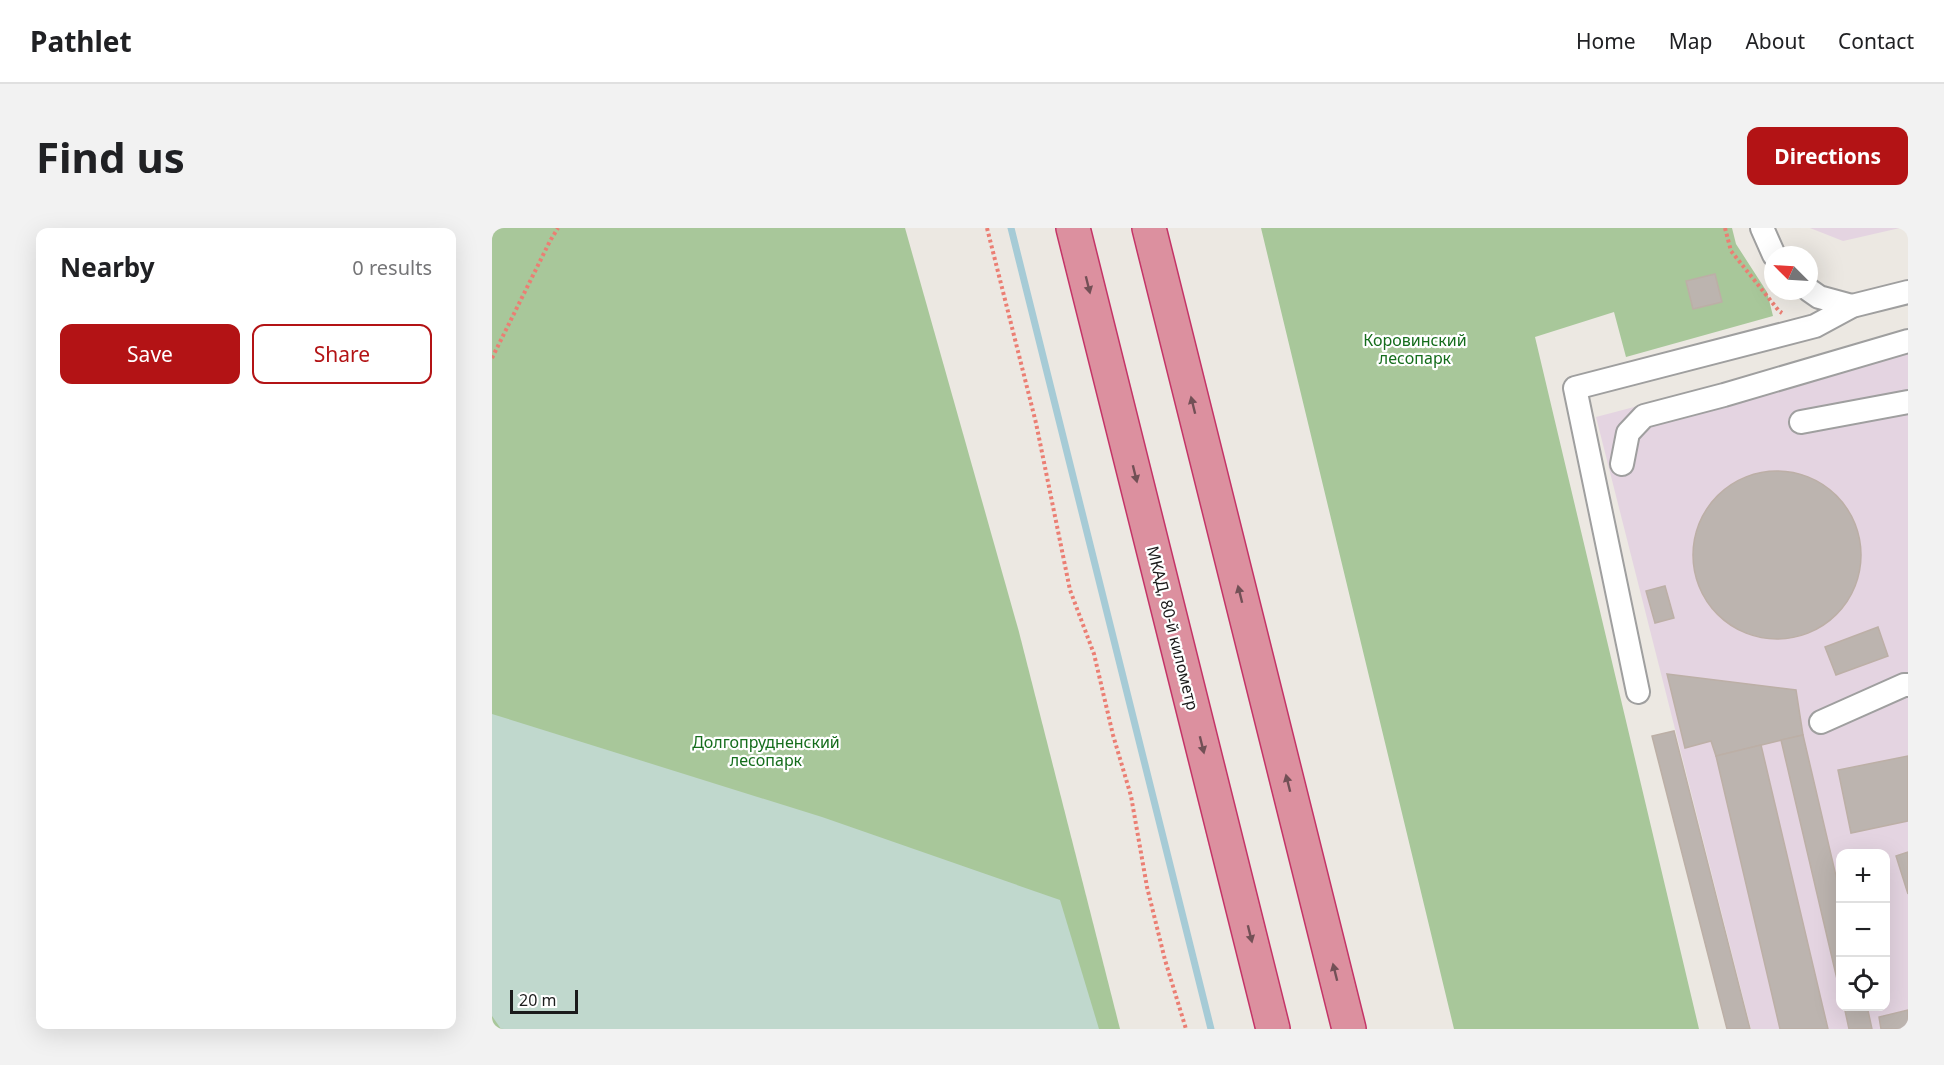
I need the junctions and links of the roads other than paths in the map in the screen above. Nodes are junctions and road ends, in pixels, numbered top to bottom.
1 (1073, 228) edge
2 (1149, 228) edge
3 (1762, 228) edge
4 (1770, 246) edge
5 (1908, 292) edge
6 (1818, 296) edge
7 (1852, 306) junction
8 (1908, 341) edge
9 (1908, 402) edge
10 (1801, 422) dead end
11 (1622, 464) dead end
12 (1908, 685) edge
13 (1638, 692) dead end
14 (1821, 722) dead end
15 (1273, 1029) edge
16 (1349, 1029) edge

1 -> 15 highway, МКАД, 80-й километр
16 -> 2 highway
3 - 4 street
5 - 7 street
6 - 7 street
7 - 13 street
8 - 11 street
9 - 10 street
12 - 14 street

